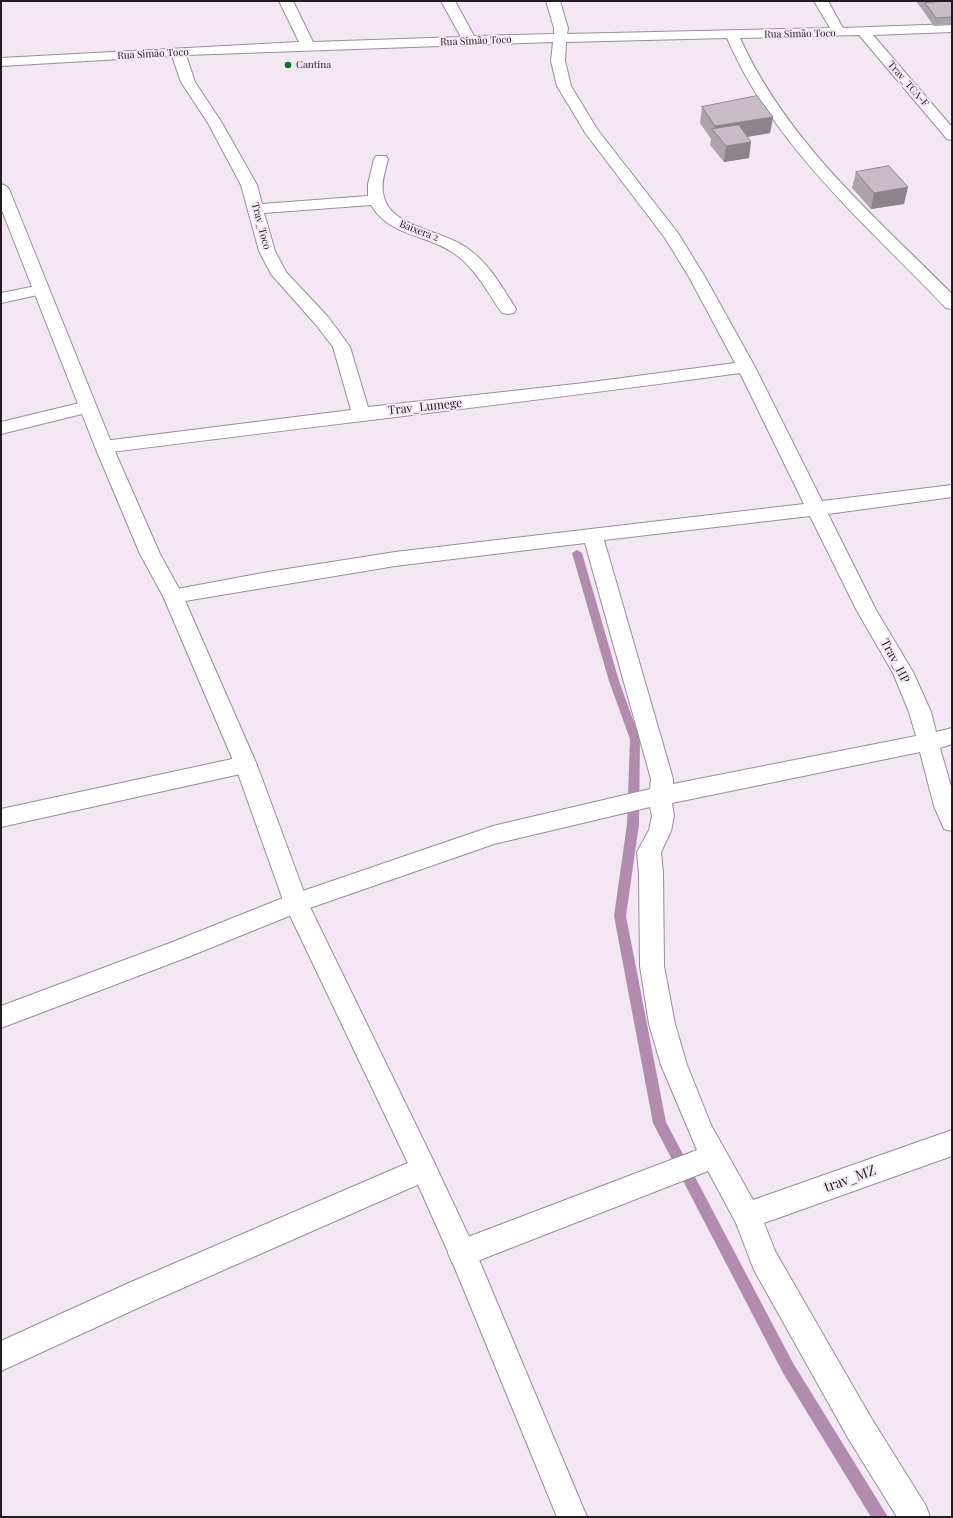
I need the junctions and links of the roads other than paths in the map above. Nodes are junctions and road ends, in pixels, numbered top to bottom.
1 (286, 1) edge
2 (448, 1) edge
3 (553, 1) edge
4 (821, 1) edge
5 (952, 28) edge
6 (863, 32) junction
7 (839, 33) junction
8 (732, 35) junction
9 (559, 38) junction
10 (470, 41) junction
11 (308, 46) junction
12 (178, 52) junction
13 (1, 62) edge
14 (952, 136) edge
15 (381, 159) dead end
16 (1, 189) edge
17 (378, 200) junction
18 (257, 209) junction
19 (6, 213) edge
20 (41, 290) junction
21 (1, 298) edge
22 (951, 302) edge
23 (508, 309) dead end
24 (746, 366) junction
25 (88, 407) junction
26 (361, 414) junction
27 (1, 428) edge
28 (104, 447) junction
29 (952, 491) edge
30 (816, 509) junction
31 (593, 535) junction
32 (173, 596) junction
33 (952, 736) edge
34 (929, 742) junction
35 (246, 764) junction
36 (660, 796) junction
37 (1, 818) edge
38 (952, 822) edge
39 (296, 903) junction
40 (1, 1017) edge
41 (952, 1143) edge
42 (715, 1156) junction
43 (424, 1169) junction
44 (747, 1216) junction
45 (462, 1253) junction
46 (1, 1356) edge
47 (572, 1517) edge
48 (915, 1517) edge

1 - 11 street
2 - 10 street
3 - 9 street, Trav_HP
4 - 7 street
5 - 6 street, Rua Simão Toco
6 - 7 street, Rua Simão Toco
6 - 14 street, Trav_TCA-F
7 - 8 street, Rua Simão Toco
8 - 9 street, Rua Simão Toco
8 - 22 street
9 - 10 street, Rua Simão Toco
9 - 24 street, Trav_HP
10 - 11 street, Rua Simão Toco
11 - 12 street, Rua Simão Toco
12 - 13 street, Rua Simão Toco
12 - 18 street, Trav_Toco
15 - 17 street, Baixera 2
16 - 19 street
17 - 18 street
17 - 23 street, Baixera 2
18 - 26 street, Trav_Toco
19 - 20 street
20 - 21 street
20 - 25 street
24 - 26 street, Trav_Lumege
24 - 30 street, Trav_HP
25 - 27 street
25 - 28 street
26 - 28 street, Trav_Lumege
28 - 32 street
29 - 30 street
30 - 31 street
30 - 34 street, Trav_HP
31 - 32 street
31 - 36 street
32 - 35 street
33 - 34 street
34 - 36 street
34 - 38 street, Trav_HP
35 - 37 street
35 - 39 street
36 - 39 street
36 - 42 street
39 - 40 street
39 - 43 street
41 - 44 street, trav_MZ
42 - 44 street
42 - 45 street
43 - 45 street
43 - 46 street
44 - 48 street
45 - 47 street

